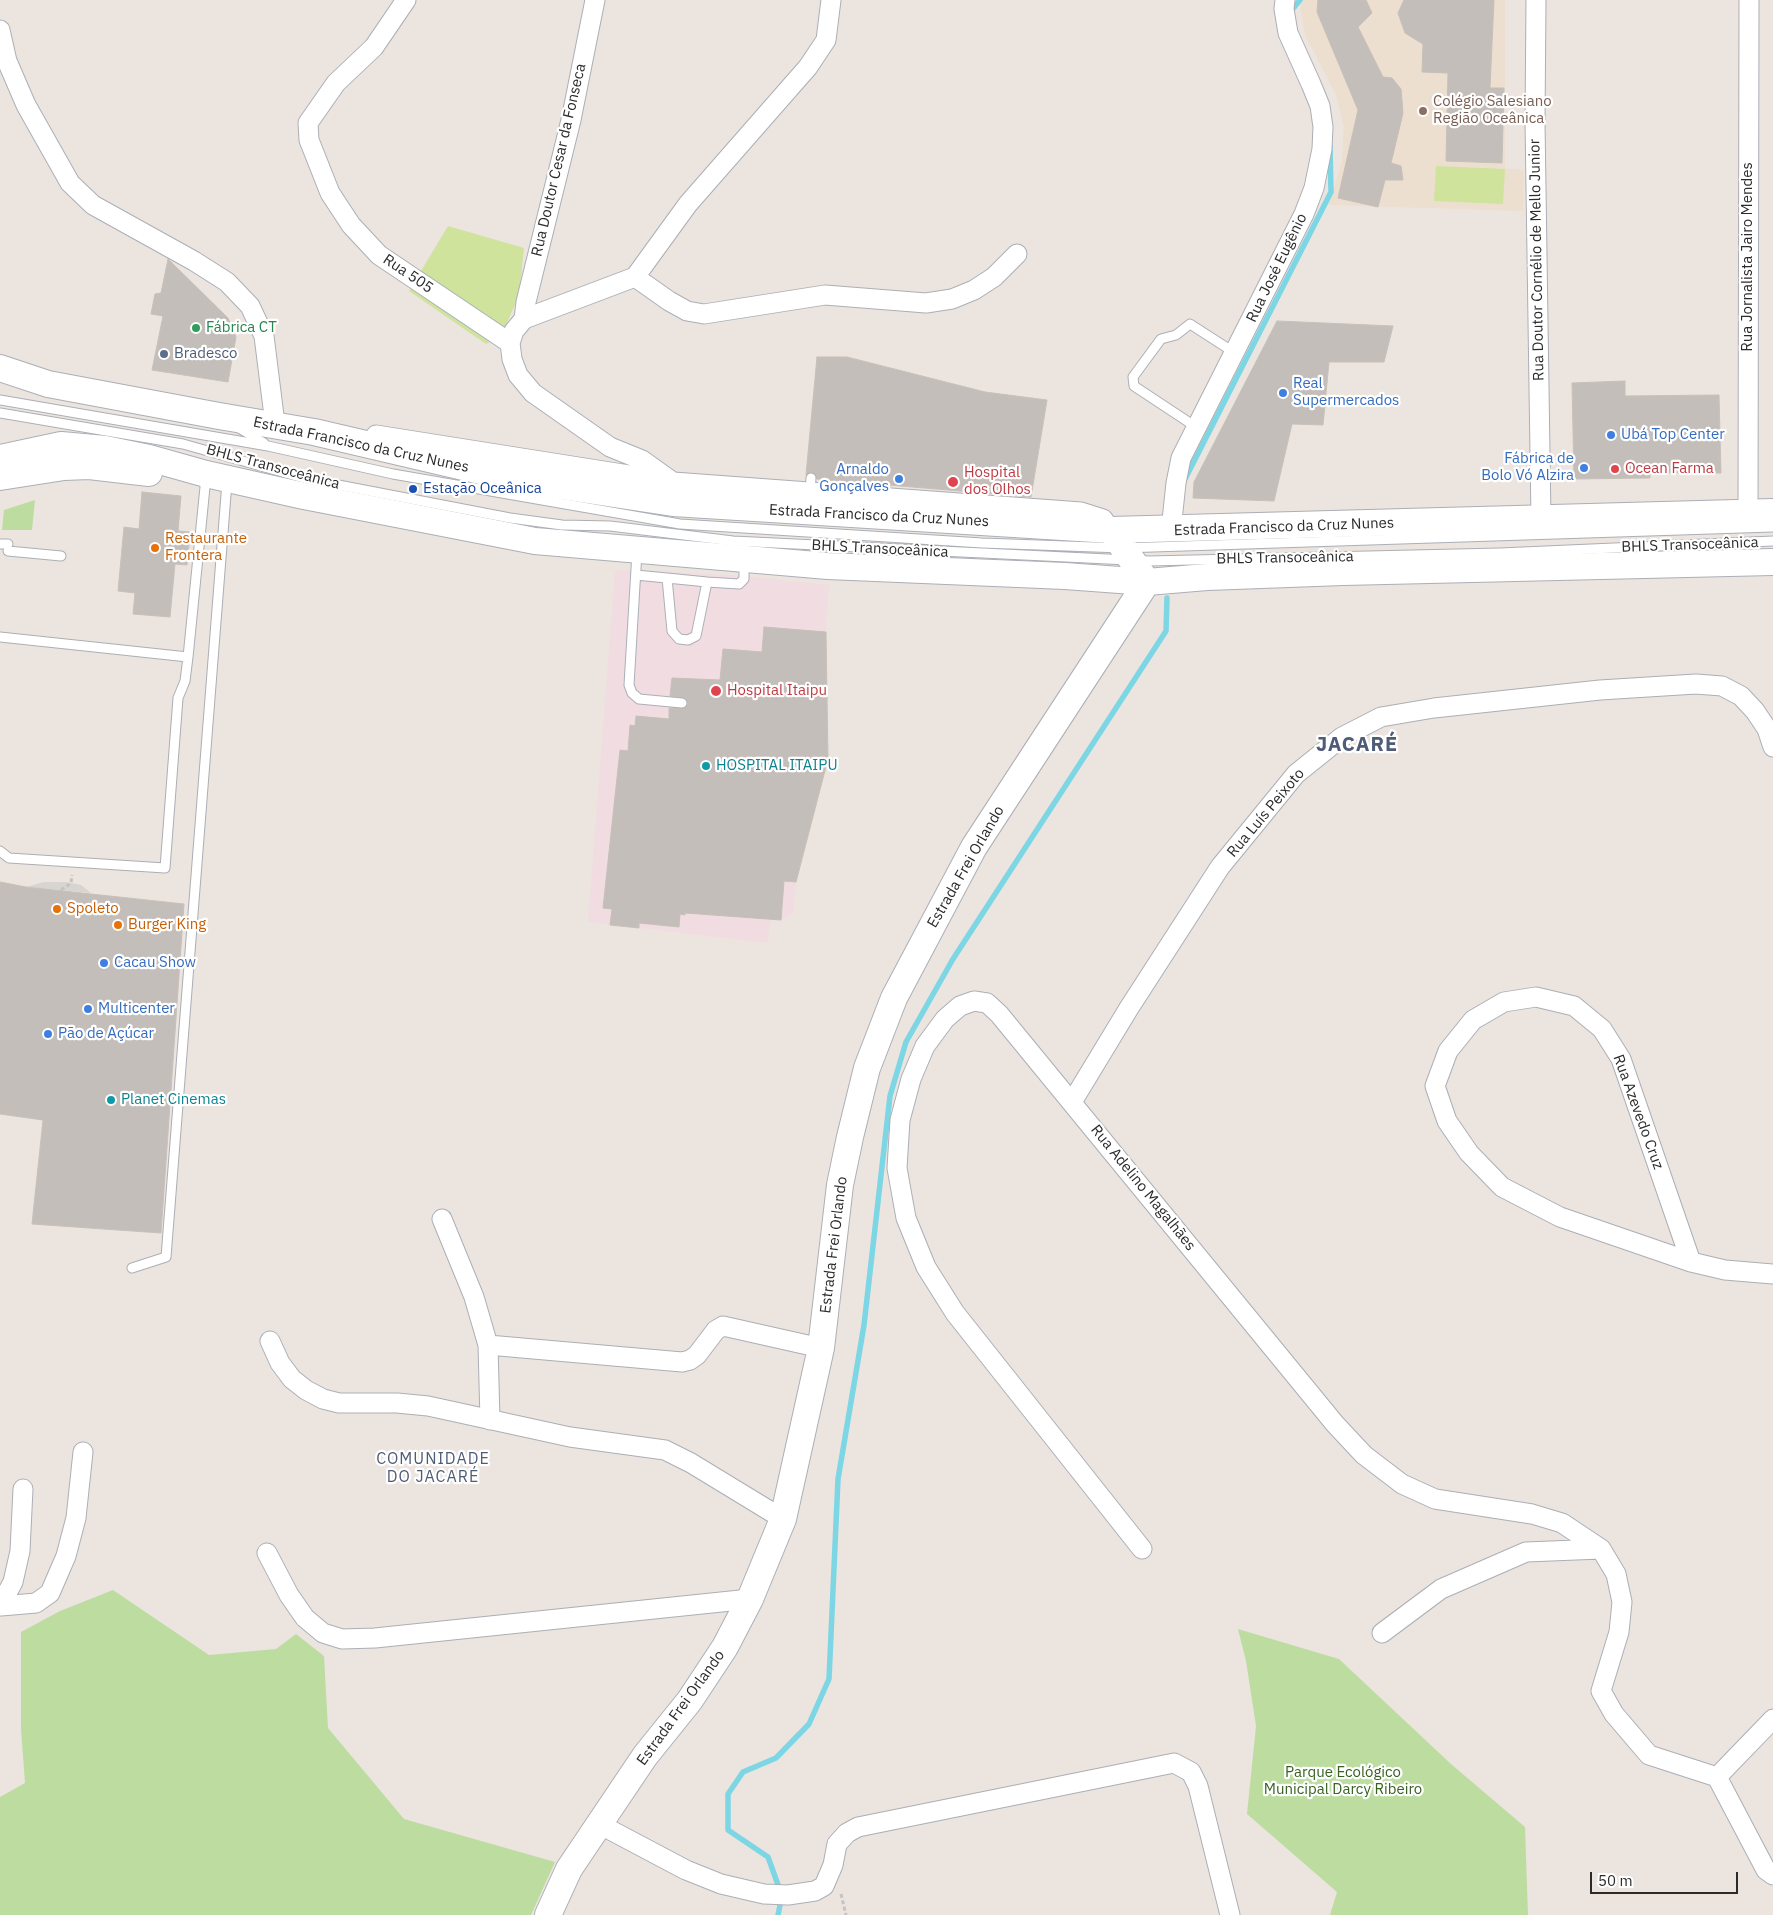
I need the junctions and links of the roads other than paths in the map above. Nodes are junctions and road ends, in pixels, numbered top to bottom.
1 (406, 0) edge
2 (595, 0) edge
3 (831, 0) edge
4 (1285, 0) edge
5 (1536, 0) edge
6 (1749, 0) edge
7 (0, 30) edge
8 (1017, 254) dead end
9 (635, 276) junction
10 (524, 319) junction
11 (510, 343) junction
12 (1235, 353) junction
13 (0, 368) edge
14 (0, 400) edge
15 (0, 413) edge
16 (1196, 427) junction
17 (272, 435) junction
18 (341, 437) junction
19 (166, 440) junction
20 (105, 449) junction
21 (0, 458) edge
22 (209, 475) junction
23 (0, 477) edge
24 (673, 482) junction
25 (1761, 513) edge
26 (1541, 520) junction
27 (1773, 527) edge
28 (1171, 530) junction
29 (1773, 542) edge
30 (5, 546) edge
31 (1121, 546) junction
32 (638, 549) junction
33 (61, 556) dead end
34 (745, 560) junction
35 (1773, 562) edge
36 (636, 574) junction
37 (667, 578) junction
38 (707, 582) junction
39 (1147, 582) junction
40 (0, 637) edge
41 (188, 657) junction
42 (682, 703) dead end
43 (1773, 747) edge
44 (0, 851) edge
45 (1072, 1102) junction
46 (442, 1219) dead end
47 (1691, 1262) junction
48 (132, 1268) dead end
49 (1773, 1274) edge
50 (270, 1341) dead end
51 (488, 1345) junction
52 (821, 1348) junction
53 (490, 1420) junction
54 (83, 1452) dead end
55 (23, 1489) dead end
56 (783, 1519) junction
57 (1142, 1549) dead end
58 (1602, 1549) junction
59 (266, 1552) dead end
60 (750, 1599) junction
61 (0, 1606) edge
62 (1382, 1633) dead end
63 (1773, 1719) edge
64 (1717, 1777) junction
65 (599, 1824) junction
66 (1773, 1875) edge
67 (548, 1915) edge
68 (1230, 1915) edge

1 - 11 street, Rua 505
2 - 10 street, Rua Doutor Cesar da Fonseca
3 - 9 street
4 - 12 street, Rua José Eugênio
5 - 26 street, Rua Doutor Cornélio de Mello Junior
6 - 25 street, Rua Jornalista Jairo Mendes
7 - 17 street
8 - 9 street
9 - 10 street
10 - 11 street
11 - 24 street
12 - 16 street, Rua José Eugênio
12 - 16 lane
13 - 17 main road, Estrada Francisco da Cruz Nunes
14 - 17 lane, BHLS Transoceânica
15 - 19 lane, BHLS Transoceânica
16 - 28 street, Rua José Eugênio
17 - 18 main road, Estrada Francisco da Cruz Nunes
17 - 31 lane, BHLS Transoceânica
18 - 24 street
18 - 31 main road, Estrada Francisco da Cruz Nunes
19 - 20 lane
19 - 31 lane, BHLS Transoceânica
20 - 21 main road
20 - 22 main road
22 - 23 main road
22 - 32 main road
22 - 41 lane
22 - 48 lane
24 - 31 street
25 - 26 main road, Estrada Francisco da Cruz Nunes
26 - 28 main road, Estrada Francisco da Cruz Nunes
27 - 31 lane, BHLS Transoceânica
28 - 31 main road, Estrada Francisco da Cruz Nunes
29 - 31 lane, BHLS Transoceânica
30 - 33 lane
31 - 39 main road
32 - 34 main road
32 - 36 lane
34 - 38 lane
34 - 39 main road
35 - 39 main road
36 - 37 lane
36 - 42 lane
37 - 38 lane
37 - 38 lane
39 - 52 main road, Estrada Frei Orlando
40 - 41 lane
41 - 44 lane
43 - 45 street, Rua Luís Peixoto
45 - 57 street, Rua Adelino Magalhães
45 - 58 street, Rua Adelino Magalhães
46 - 51 street
47 - 47 street, Rua Azevedo Cruz
47 - 49 street, Rua Azevedo Cruz
50 - 53 street
51 - 52 street
51 - 53 street
52 - 56 main road, Estrada Frei Orlando
53 - 56 street
54 - 61 street
55 - 61 street
56 - 60 main road, Estrada Frei Orlando
58 - 62 street
58 - 64 street, Rua Adelino Magalhães
59 - 60 street
60 - 65 main road, Estrada Frei Orlando
63 - 64 street
64 - 66 street
65 - 67 main road, Estrada Frei Orlando
65 - 68 street

